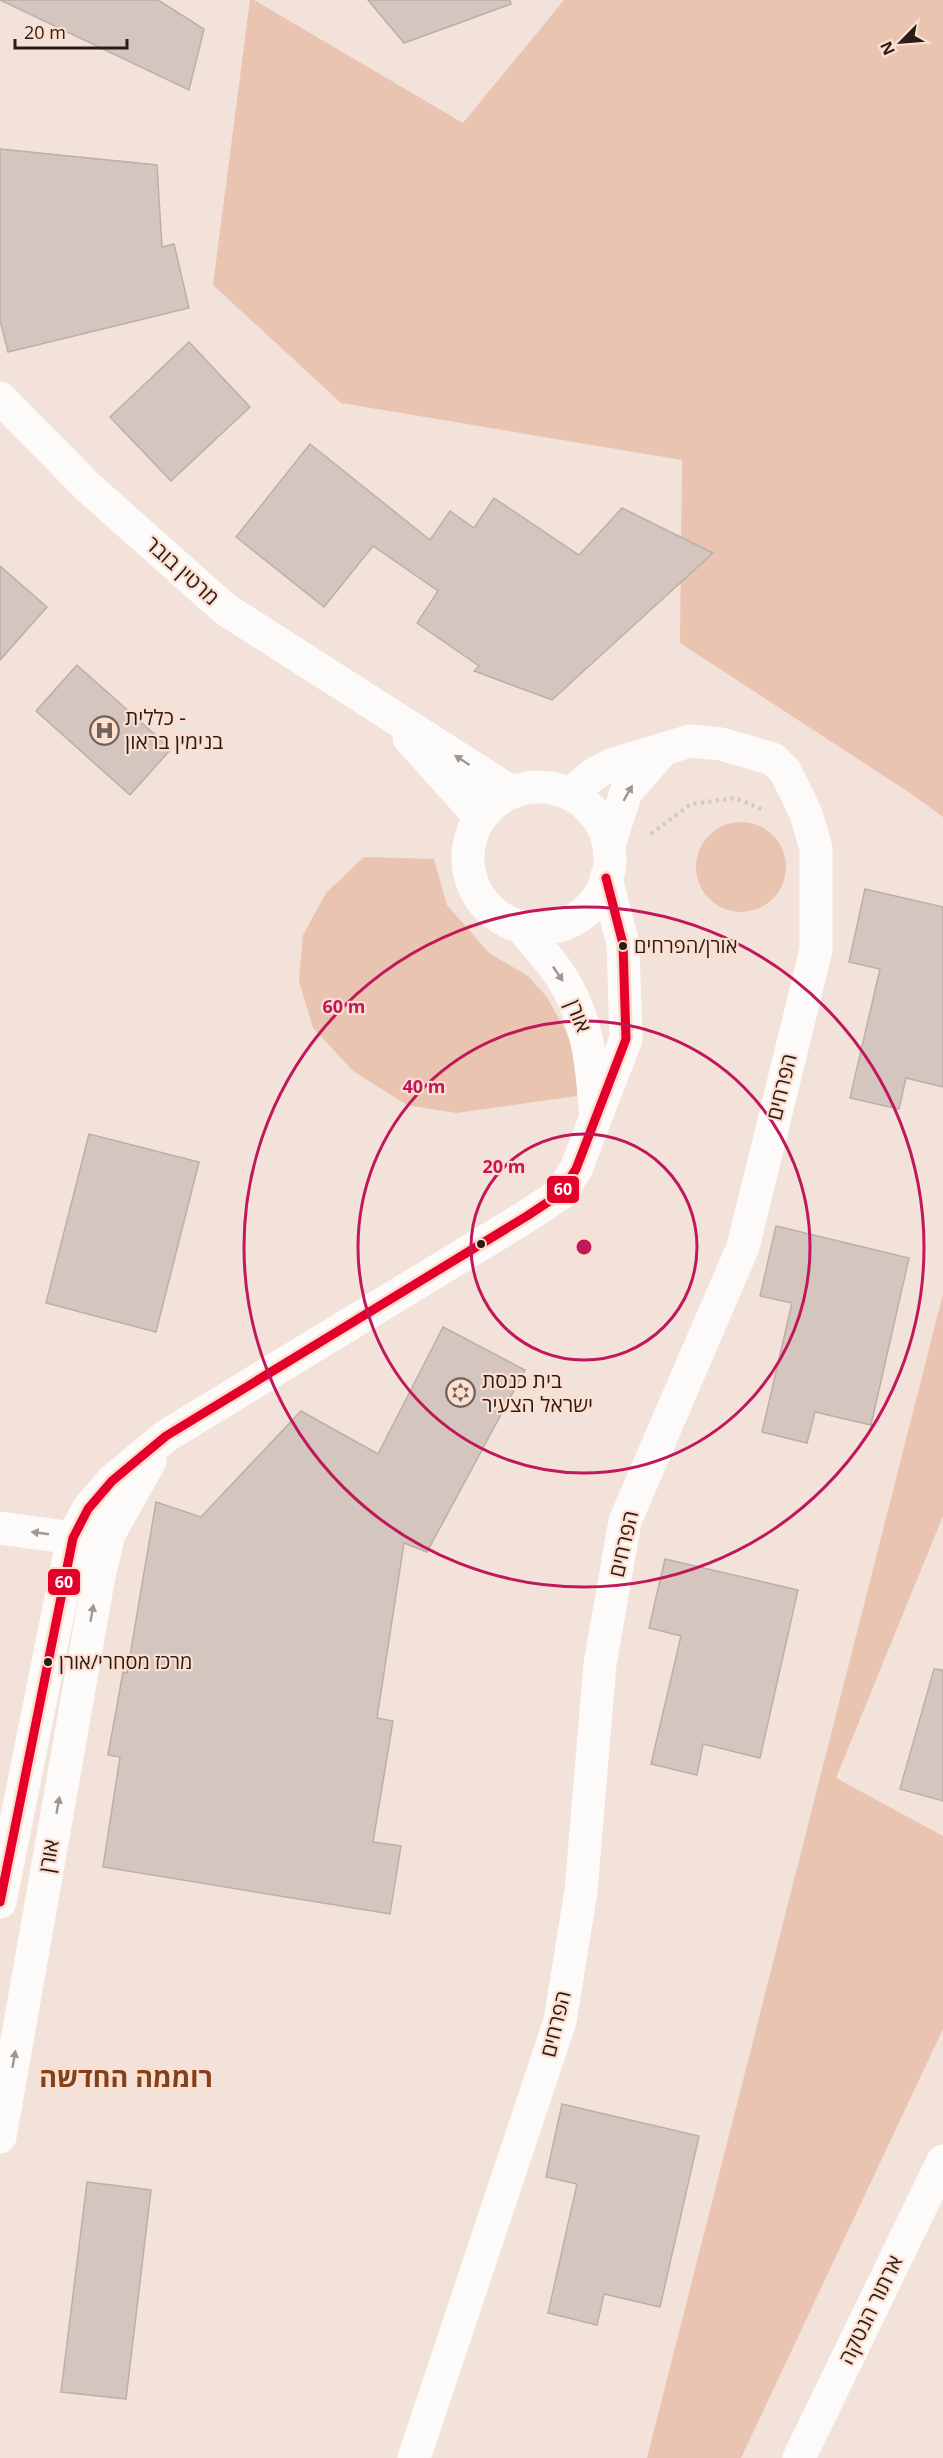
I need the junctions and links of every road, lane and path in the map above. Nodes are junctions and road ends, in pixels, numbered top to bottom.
1 (0, 398) edge
2 (389, 714) junction
3 (663, 750) junction
4 (511, 792) junction
5 (570, 794) junction
6 (736, 798) dead end
7 (480, 817) junction
8 (608, 864) junction
9 (522, 928) junction
10 (596, 1119) junction
11 (166, 1436) junction
12 (0, 1528) edge
13 (73, 1538) junction
14 (99, 1576) junction
15 (0, 1902) edge
16 (0, 2137) edge
17 (943, 2162) edge
18 (414, 2458) edge
19 (799, 2458) edge

1 - 2 street, מרטין בובר
4 -> 2 street, מרטין בובר
2 - 7 street, מרטין בובר
3 - 5 street, הפרחים
8 -> 3 street
3 - 18 street, הפרחים
4 - 5 street
4 - 7 street
5 - 8 street
6 - 8 path
7 - 9 street
8 - 9 street
8 - 10 street, אורן
9 -> 10 street, אורן
10 - 11 street, אורן
11 - 13 street, אורן
11 - 14 street, אורן
13 -> 12 street
13 - 14 street
13 - 15 street, אורן
16 -> 14 street, אורן
17 - 19 street, ארתור הנטקה

